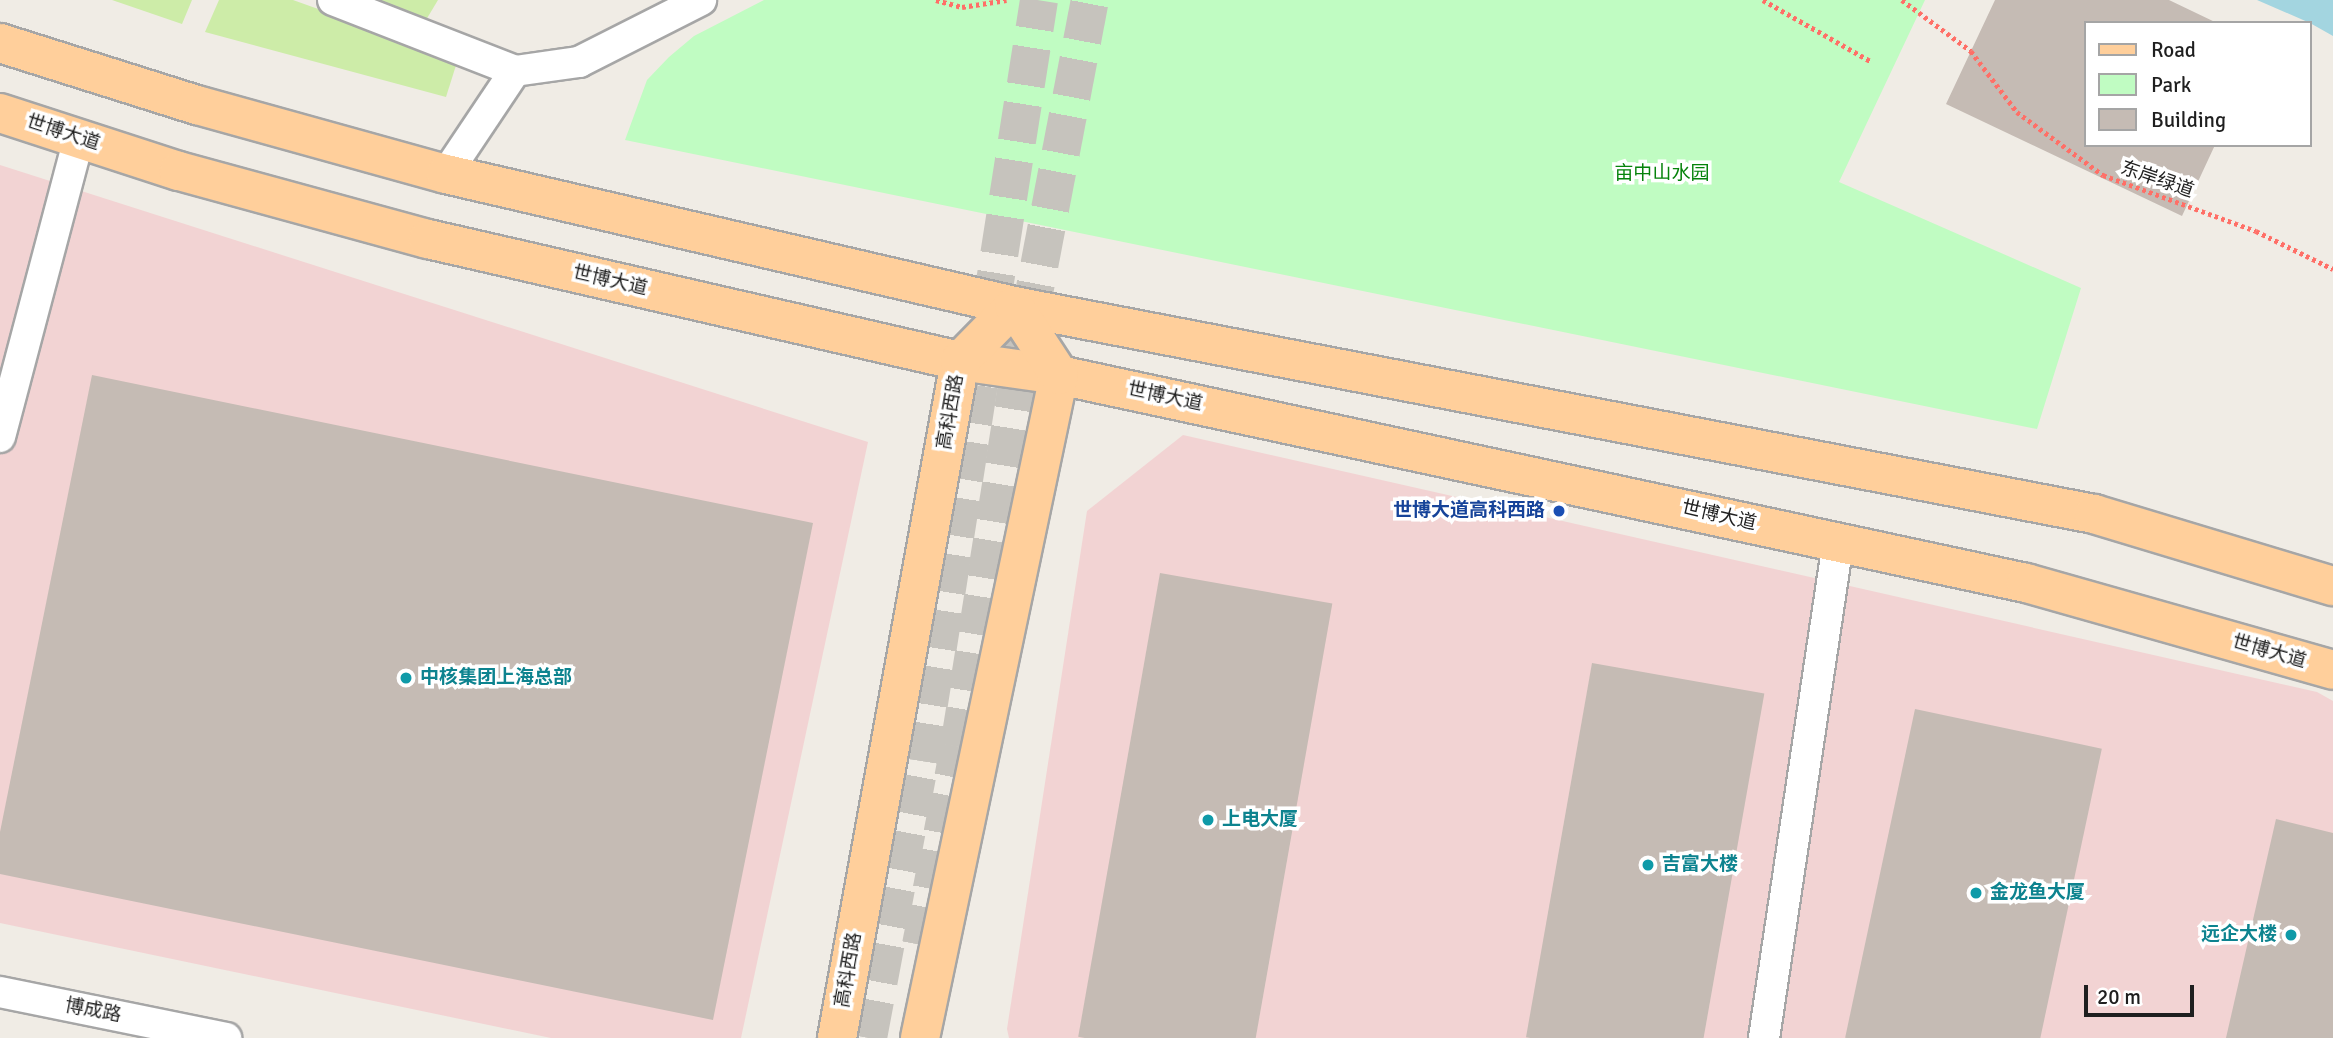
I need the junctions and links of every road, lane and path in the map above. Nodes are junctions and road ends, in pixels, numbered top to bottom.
1 (334, 0) edge
2 (701, 0) edge
3 (936, 0) edge
4 (1006, 0) edge
5 (1763, 0) edge
6 (1902, 0) edge
7 (0, 43) edge
8 (1872, 62) dead end
9 (515, 71) junction
10 (0, 113) edge
11 (79, 138) junction
12 (446, 174) junction
13 (2333, 269) edge
14 (1014, 306) junction
15 (960, 361) junction
16 (1059, 375) junction
17 (0, 437) edge
18 (1838, 543) junction
19 (2333, 586) edge
20 (2333, 670) edge
21 (0, 992) edge
22 (226, 1038) edge
23 (837, 1038) edge
24 (920, 1038) edge
25 (1764, 1038) edge

1 - 9 street
2 - 9 street
3 - 4 path
5 - 8 path
6 - 13 path, 东岸绿道
7 - 12 main road
9 - 12 street
10 - 11 main road, 世博大道
11 - 15 main road, 世博大道
11 - 17 street
12 - 14 main road
14 - 15 main road, 高科西路
14 - 16 main road
14 - 19 main road
15 - 16 main road, 世博大道
15 - 23 main road, 高科西路
16 - 18 main road, 世博大道
16 - 24 main road
18 - 20 main road, 世博大道
18 - 25 street
21 - 22 street, 博成路

